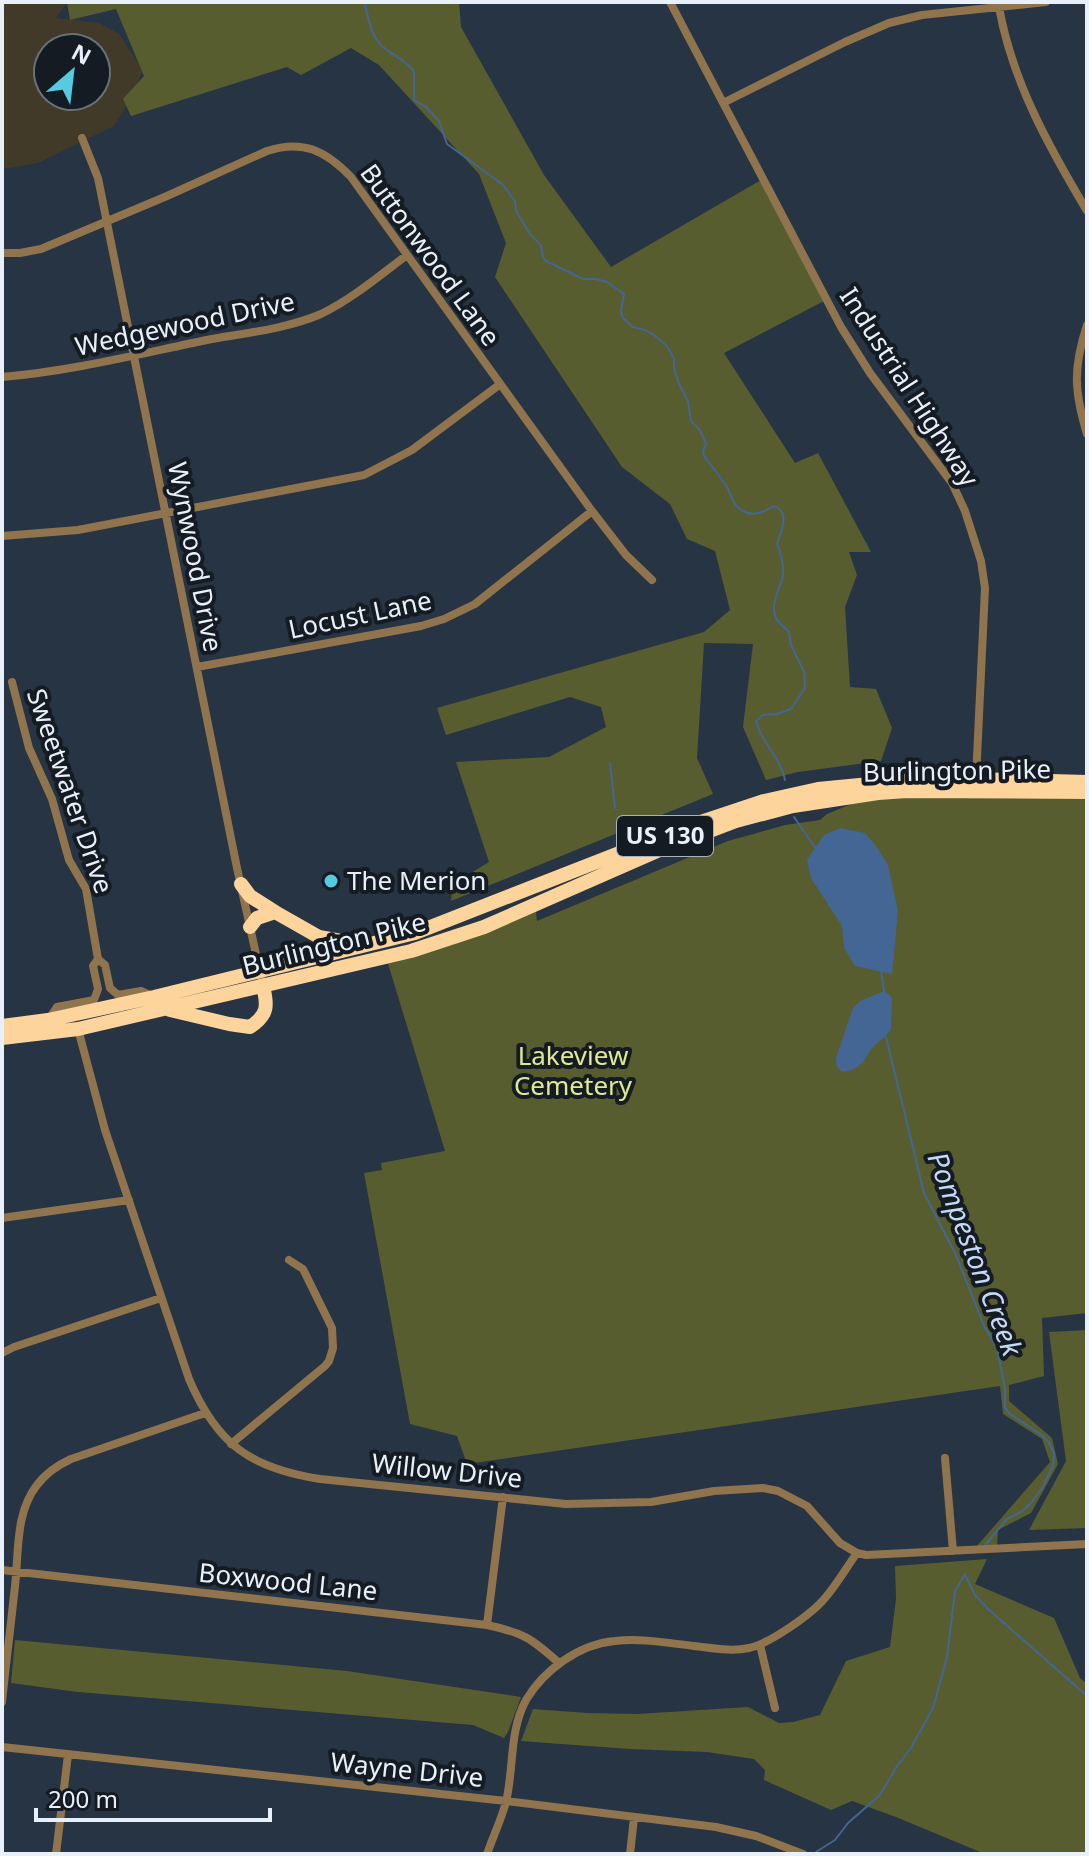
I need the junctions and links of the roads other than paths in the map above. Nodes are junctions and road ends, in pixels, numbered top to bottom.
1 (670, 2) edge
2 (1046, 2) edge
3 (999, 7) junction
4 (723, 103) junction
5 (82, 138) dead end
6 (1087, 211) edge
7 (106, 221) junction
8 (2, 253) edge
9 (407, 255) junction
10 (1087, 325) edge
11 (134, 357) junction
12 (2, 377) edge
13 (499, 385) junction
14 (1087, 434) edge
15 (592, 511) junction
16 (166, 514) junction
17 (2, 536) edge
18 (652, 580) dead end
19 (197, 667) junction
20 (12, 682) dead end
21 (976, 779) junction
22 (1087, 782) edge
23 (1087, 792) edge
24 (241, 884) junction
25 (275, 912) junction
26 (250, 927) junction
27 (366, 945) junction
28 (98, 959) junction
29 (261, 979) junction
30 (154, 997) junction
31 (166, 1009) junction
32 (48, 1020) junction
33 (2, 1026) edge
34 (78, 1029) junction
35 (2, 1038) edge
36 (129, 1200) junction
37 (2, 1218) edge
38 (289, 1260) dead end
39 (161, 1298) junction
40 (2, 1353) edge
41 (205, 1413) junction
42 (231, 1444) junction
43 (945, 1458) dead end
44 (503, 1497) junction
45 (1087, 1544) edge
46 (953, 1551) junction
47 (857, 1553) junction
48 (2, 1570) edge
49 (17, 1572) junction
50 (487, 1625) junction
51 (760, 1645) junction
52 (559, 1663) junction
53 (2, 1702) edge
54 (775, 1708) dead end
55 (2, 1747) edge
56 (68, 1755) junction
57 (506, 1801) junction
58 (634, 1818) junction
59 (56, 1854) edge
60 (487, 1854) edge
61 (630, 1854) edge
62 (803, 1854) edge

1 - 4 street, Industrial Highway
2 - 3 street
3 - 4 street
3 - 6 street
4 - 21 street, Industrial Highway
5 - 7 street, Wynwood Drive
7 - 8 street, Buttonwood Lane
7 - 9 street, Buttonwood Lane
7 - 11 street, Wynwood Drive
9 - 11 street, Wedgewood Drive
9 - 13 street, Buttonwood Lane
10 - 14 street
11 - 12 street, Wedgewood Drive
11 - 16 street, Wynwood Drive
13 - 15 street, Buttonwood Lane
13 - 16 street
15 - 18 street, Buttonwood Lane
15 - 19 street, Locust Lane
16 - 17 street
16 - 19 street, Wynwood Drive
19 - 24 street, Wynwood Drive
20 - 28 street, Sweetwater Drive
21 - 22 highway, Burlington Pike / US 130
21 - 27 highway, Burlington Pike / US 130
23 - 29 highway, Burlington Pike / US 130
24 - 25 highway
24 - 26 street, Wynwood Drive
25 - 26 highway
25 - 27 highway
26 - 29 street, Wynwood Drive
27 - 29 highway, Burlington Pike / US 130
28 - 30 street, Sweetwater Drive
28 - 32 street, Sweetwater Drive
29 - 30 highway, Burlington Pike / US 130
29 - 31 highway, Burlington Pike / US 130
29 - 31 highway
30 - 32 highway, Burlington Pike / US 130
31 - 34 highway, Burlington Pike / US 130
32 - 33 highway, Burlington Pike / US 130
34 - 35 highway, Burlington Pike / US 130
34 - 36 street, Willow Drive
36 - 37 street
36 - 39 street, Willow Drive
38 - 42 street
39 - 40 street
39 - 41 street, Willow Drive
41 - 42 street, Willow Drive
41 - 49 street
42 - 44 street, Willow Drive
43 - 46 street
44 - 47 street, Willow Drive
44 - 50 street
45 - 46 street
46 - 47 street
47 - 51 street
48 - 49 street, Boxwood Lane
49 - 50 street, Boxwood Lane
49 - 53 street
50 - 52 street, Boxwood Lane
51 - 52 street
51 - 54 street
52 - 57 street
55 - 56 street, Wayne Drive
56 - 57 street, Wayne Drive
56 - 59 street
57 - 58 street, Wayne Drive
57 - 60 street
58 - 61 street
58 - 62 street, Wayne Drive

